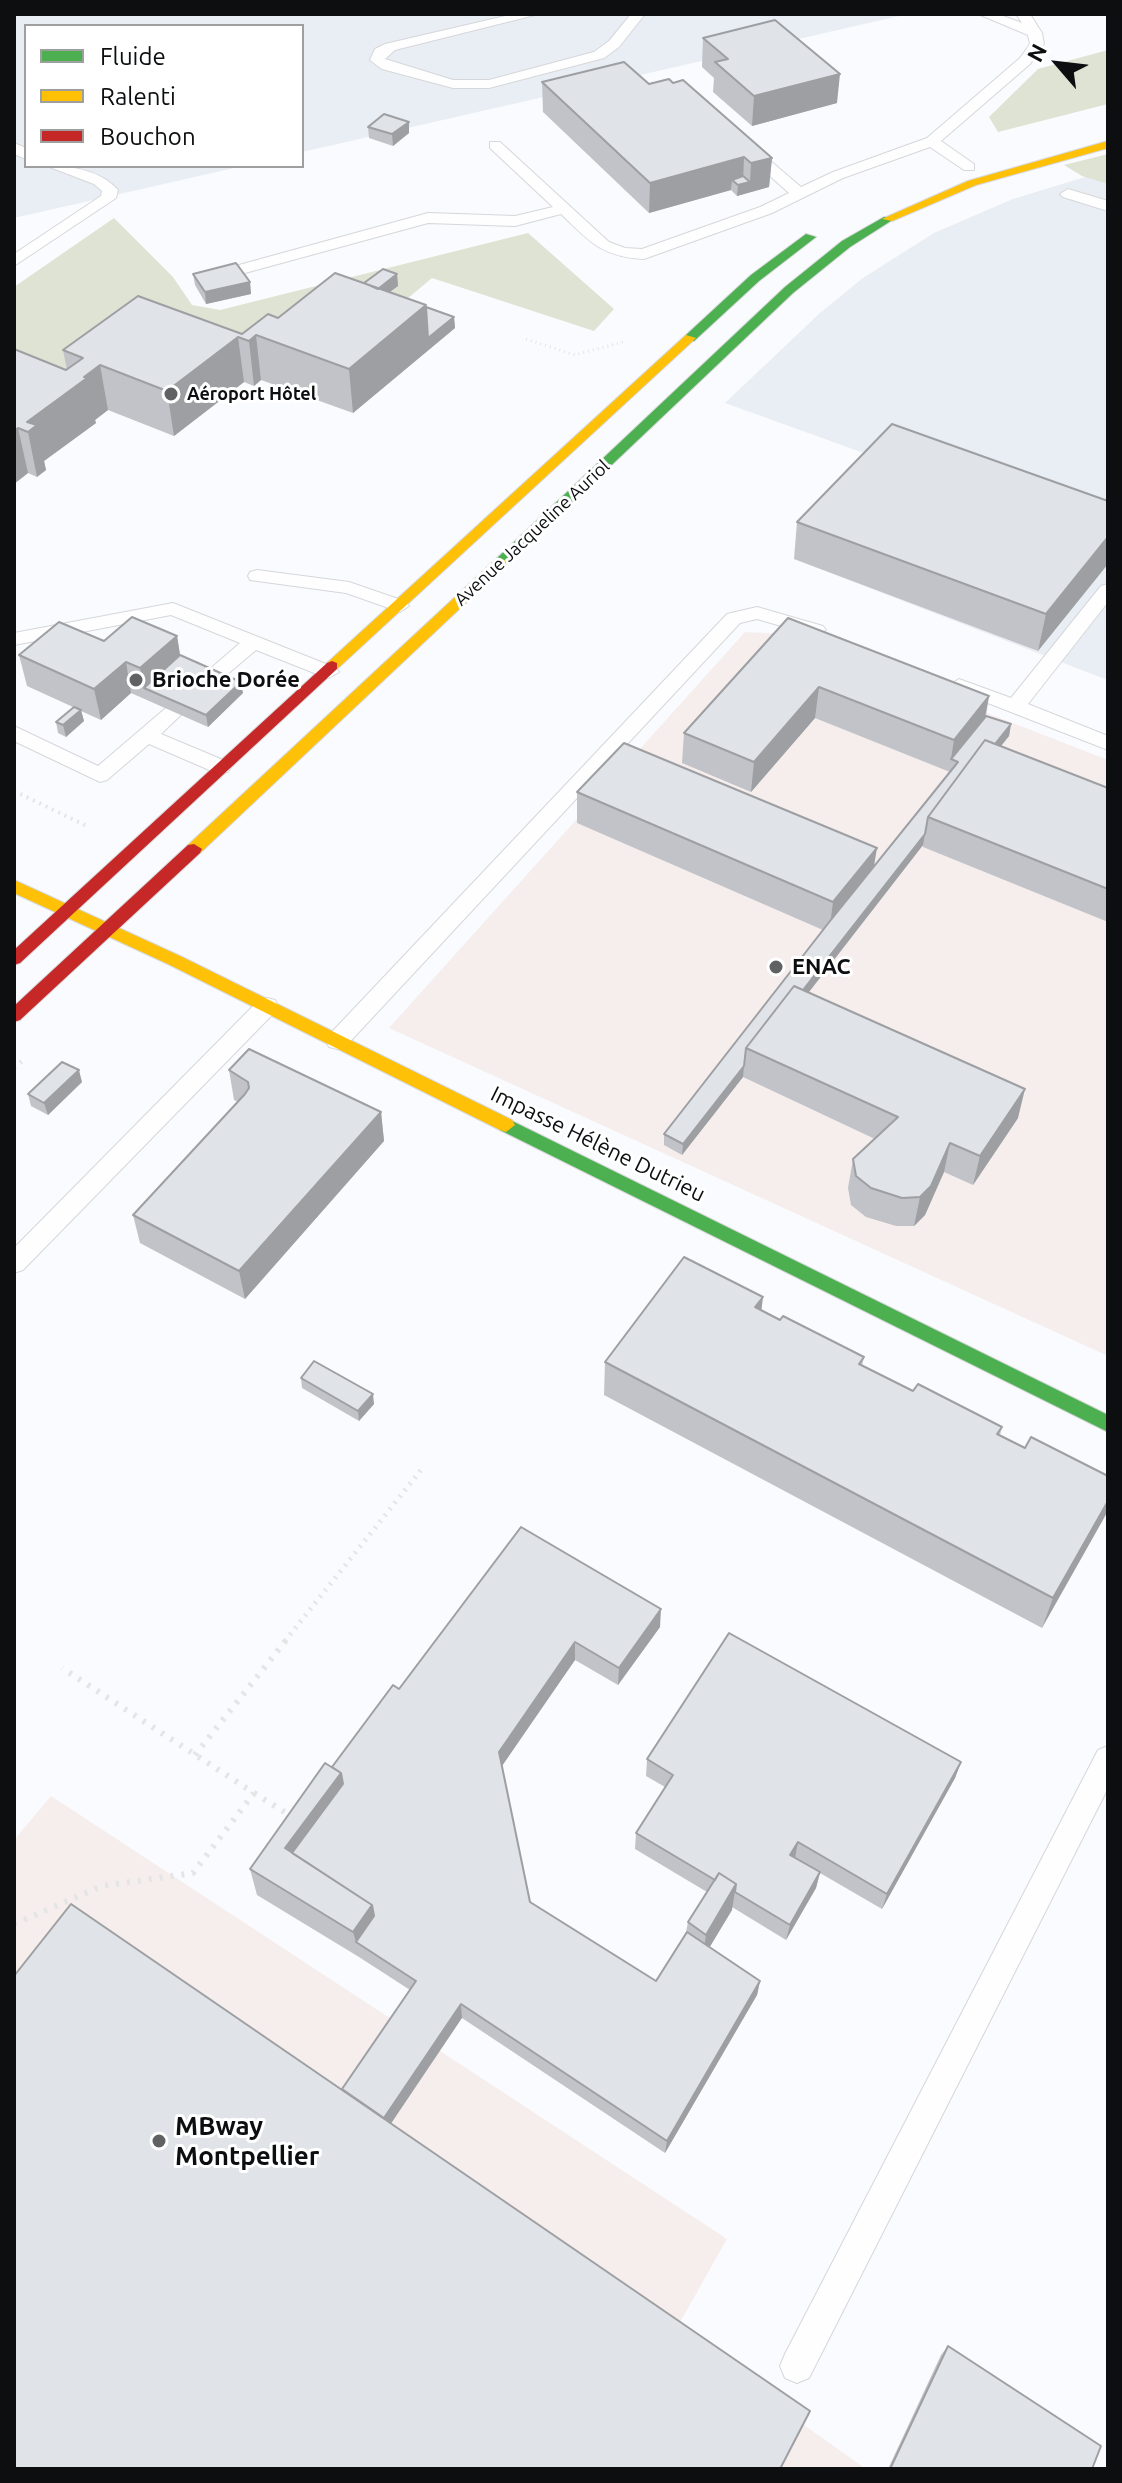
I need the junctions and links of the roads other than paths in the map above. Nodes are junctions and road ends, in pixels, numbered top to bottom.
1 (532, 14) edge
2 (638, 14) edge
3 (985, 14) edge
4 (1023, 14) edge
5 (1035, 33) junction
6 (1108, 129) edge
7 (932, 141) junction
8 (739, 142) edge
9 (1108, 144) edge
10 (495, 145) dead end
11 (969, 167) junction
12 (61, 168) edge
13 (940, 177) dead end
14 (799, 194) junction
15 (1068, 194) dead end
16 (1108, 206) edge
17 (564, 209) junction
18 (832, 224) dead end
19 (14, 261) edge
20 (245, 268) dead end
21 (257, 576) dead end
22 (1108, 590) edge
23 (400, 606) junction
24 (838, 638) edge
25 (14, 639) edge
26 (253, 642) junction
27 (329, 672) junction
28 (941, 678) edge
29 (210, 679) edge
30 (1015, 707) junction
31 (174, 712) edge
32 (14, 733) edge
33 (146, 735) junction
34 (1108, 743) edge
35 (221, 767) junction
36 (14, 886) edge
37 (65, 912) junction
38 (105, 930) junction
39 (14, 959) edge
40 (267, 1006) junction
41 (14, 1016) edge
42 (337, 1041) junction
43 (14, 1263) edge
44 (1108, 1424) edge
45 (1108, 1759) edge
46 (797, 2366) dead end

1 - 2 lane
3 - 5 lane
4 - 5 lane
5 - 7 lane
6 - 11 main road
7 - 11 lane
7 - 14 lane
8 - 14 lane
9 - 38 main road, Avenue Jacqueline Auriol
10 - 17 lane
11 - 13 main road
12 - 19 lane
14 - 17 lane
15 - 16 lane
17 - 20 lane
18 - 23 main road, Avenue Jacqueline Auriol
21 - 23 lane
22 - 30 lane
23 - 27 main road, Avenue Jacqueline Auriol
24 - 42 lane
25 - 26 lane
26 - 27 lane
26 - 29 lane
27 - 35 main road, Avenue Jacqueline Auriol
28 - 30 lane
30 - 34 lane
31 - 33 lane
32 - 33 lane
33 - 35 lane
35 - 37 main road, Avenue Jacqueline Auriol
36 - 37 main road, Impasse Hélène Dutrieu
37 - 38 main road, Impasse Hélène Dutrieu
37 - 39 main road, Avenue Jacqueline Auriol
38 - 40 main road, Impasse Hélène Dutrieu
38 - 41 main road, Avenue Jacqueline Auriol
40 - 42 main road, Impasse Hélène Dutrieu
40 - 43 lane
42 - 44 main road, Impasse Hélène Dutrieu
45 - 46 lane

